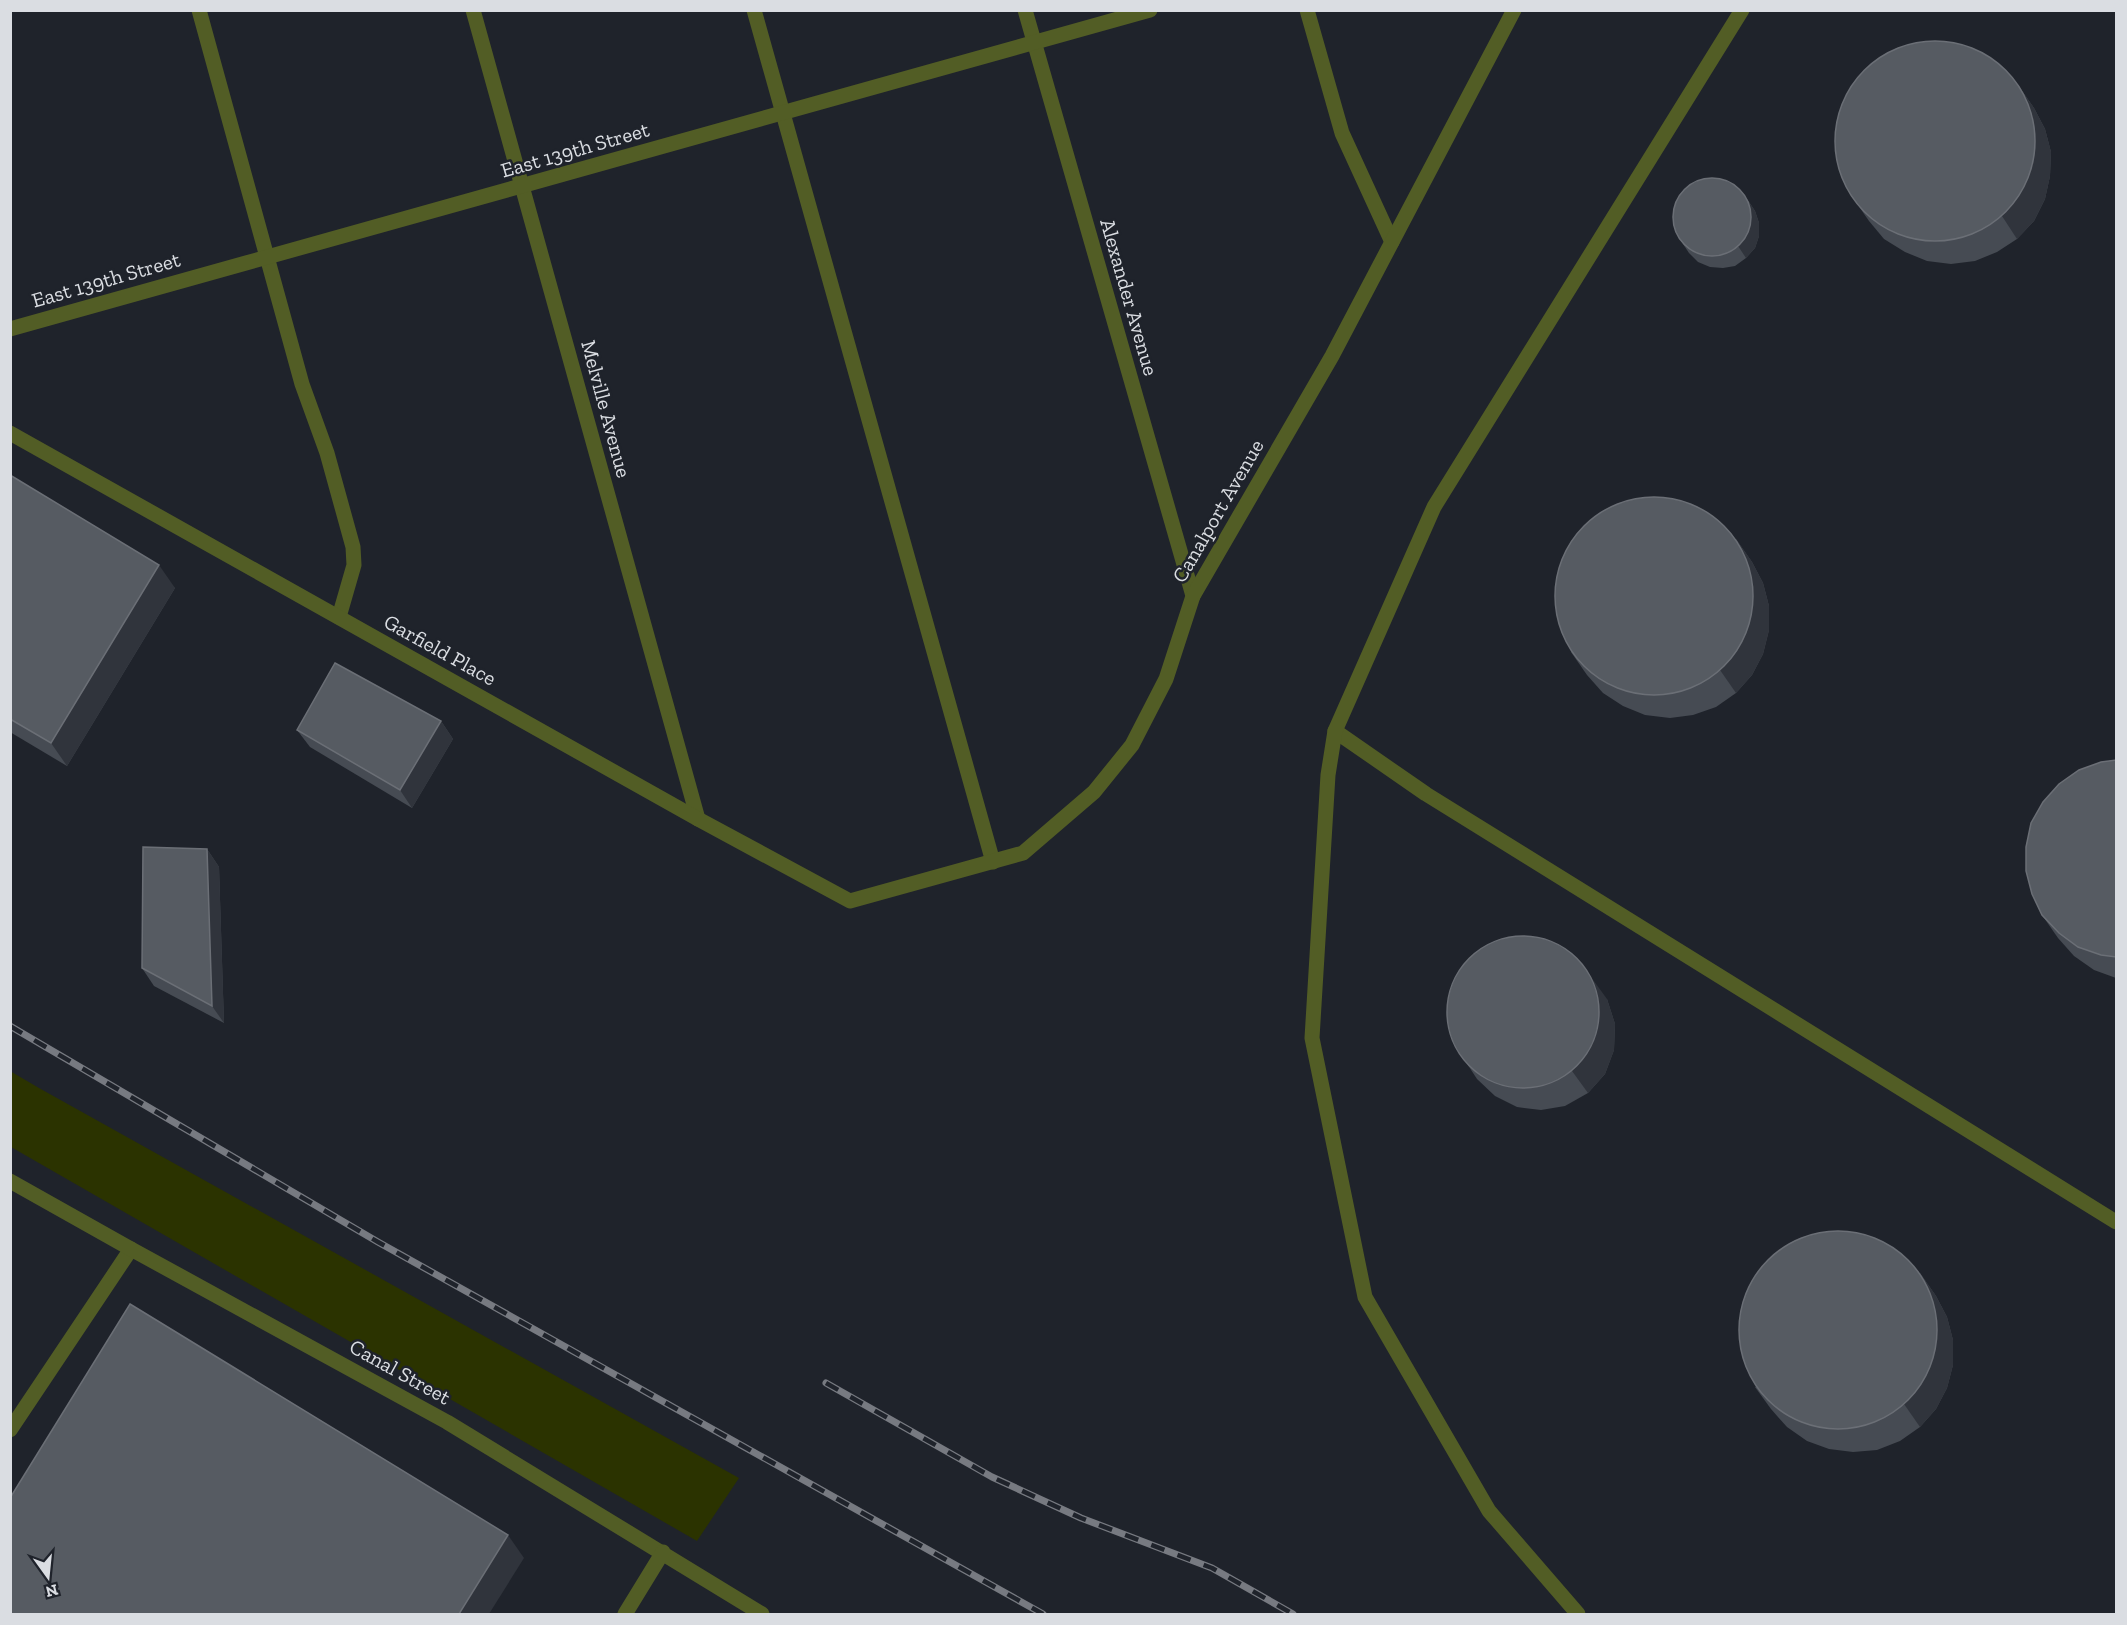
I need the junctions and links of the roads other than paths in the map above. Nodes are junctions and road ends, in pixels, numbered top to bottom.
1 (199, 10) edge
2 (473, 10) edge
3 (754, 10) edge
4 (1025, 10) edge
5 (1150, 10) edge
6 (1307, 10) edge
7 (1515, 10) edge
8 (1742, 10) edge
9 (1034, 43) junction
10 (782, 114) junction
11 (523, 186) junction
12 (1392, 242) junction
13 (267, 257) junction
14 (10, 329) edge
15 (10, 433) edge
16 (1193, 596) junction
17 (339, 617) junction
18 (1335, 731) junction
19 (698, 819) junction
20 (993, 862) junction
21 (850, 902) joint
22 (10, 1181) edge
23 (2116, 1222) edge
24 (131, 1249) junction
25 (10, 1430) edge
26 (663, 1552) junction
27 (625, 1614) edge
28 (762, 1614) edge
29 (1578, 1614) edge

1 - 13 street
2 - 11 street, Melville Avenue
3 - 10 street
4 - 9 street, Alexander Avenue
5 - 9 street, East 139th Street
6 - 12 street
7 - 12 street, Canalport Avenue
8 - 18 street
9 - 10 street, East 139th Street
9 - 16 street, Alexander Avenue
10 - 11 street, East 139th Street
10 - 20 street
11 - 13 street, East 139th Street
11 - 19 street, Melville Avenue
12 - 16 street, Canalport Avenue
13 - 14 street, East 139th Street
13 - 17 street
15 - 17 street, Garfield Place
16 - 20 street, Canalport Avenue
17 - 19 street, Garfield Place
18 - 23 street
18 - 29 street
19 - 21 street, Garfield Place
20 - 21 street, Canalport Avenue
22 - 24 street, Canal Street
24 - 25 street
24 - 26 street, Canal Street
26 - 27 street
26 - 28 street, Canal Street

